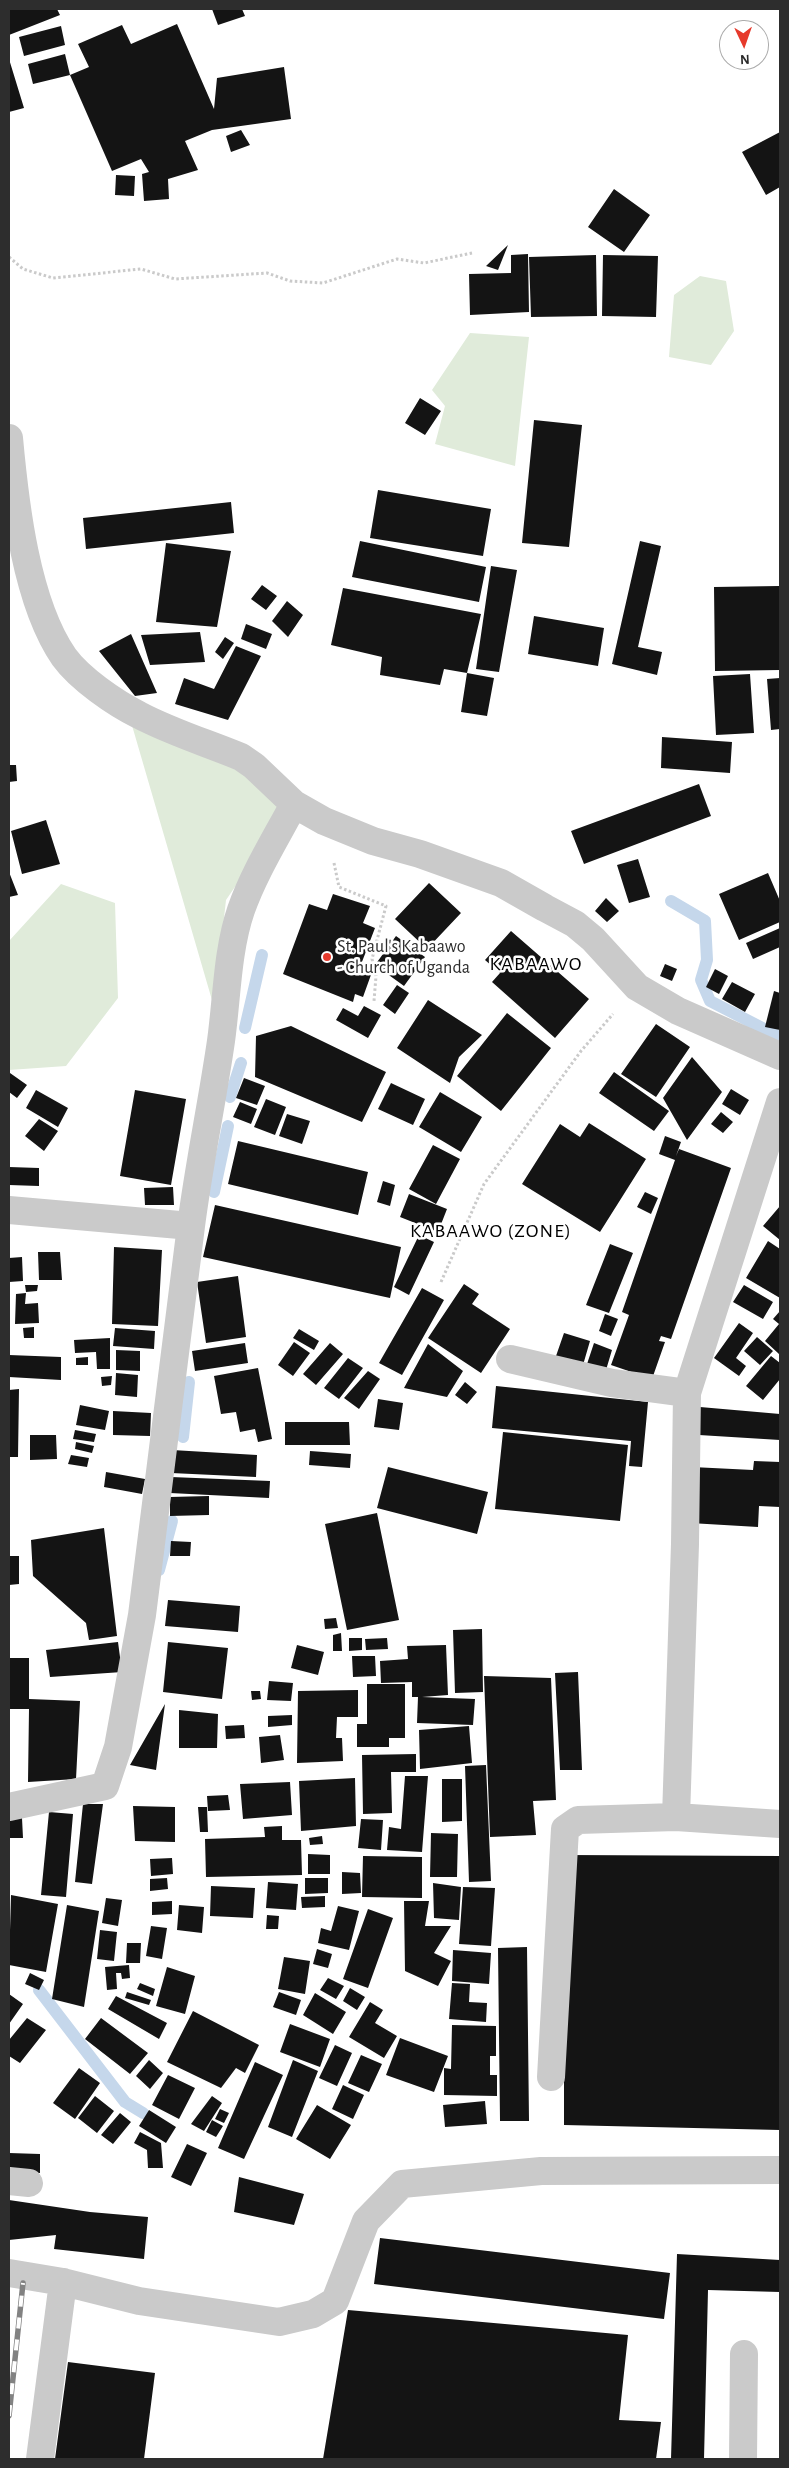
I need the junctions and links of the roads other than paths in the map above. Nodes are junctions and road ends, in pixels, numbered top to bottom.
1 (9, 438) edge
2 (294, 804) junction
3 (780, 1056) edge
4 (780, 1102) edge
5 (9, 1210) edge
6 (191, 1226) junction
7 (510, 1359) dead end
8 (687, 1393) junction
9 (9, 1807) edge
10 (676, 1817) junction
11 (780, 1824) edge
12 (551, 2077) dead end
13 (780, 2170) edge
14 (9, 2272) edge
15 (63, 2282) junction
16 (744, 2354) dead end
17 (40, 2459) edge
18 (743, 2459) edge

1 - 2 street
2 - 3 street
2 - 6 street
4 - 8 street
5 - 6 street
6 - 9 street
7 - 8 street
8 - 10 street
10 - 11 street
10 - 12 street
13 - 15 street
14 - 15 street
15 - 17 street
16 - 18 street

